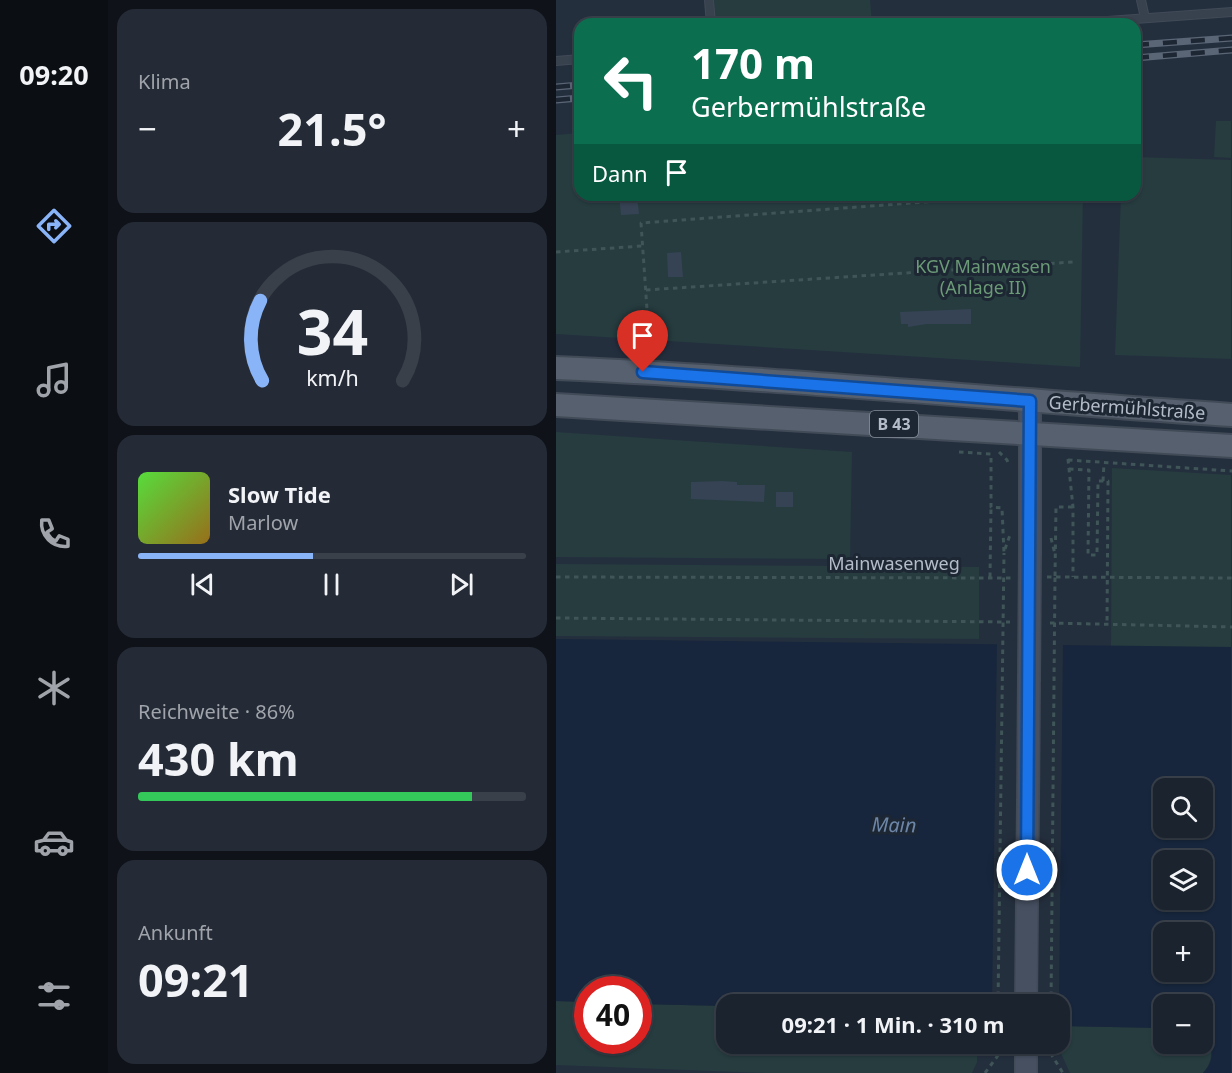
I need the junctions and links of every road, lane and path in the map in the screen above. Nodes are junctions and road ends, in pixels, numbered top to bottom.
1 (709, 0) edge
2 (1141, 0) edge
3 (1231, 12) edge
4 (710, 18) edge
5 (1141, 18) edge
6 (1145, 18) junction
7 (574, 60) edge
8 (556, 61) edge
9 (939, 201) edge
10 (642, 246) junction
11 (556, 252) edge
12 (1073, 262) dead end
13 (646, 290) junction
14 (651, 360) dead end
15 (556, 368) edge
16 (1030, 401) junction
17 (556, 405) edge
18 (1231, 415) edge
19 (1030, 432) junction
20 (1231, 446) edge
21 (997, 451) dead end
22 (1068, 452) dead end
23 (979, 453) dead end
24 (1068, 460) junction
25 (1104, 463) junction
26 (1069, 469) junction
27 (1231, 471) edge
28 (1011, 472) dead end
29 (1103, 481) junction
30 (991, 507) junction
31 (1073, 507) junction
32 (1012, 527) dead end
33 (1004, 553) junction
34 (556, 577) edge
35 (1073, 577) junction
36 (990, 578) junction
37 (1013, 578) dead end
38 (1037, 578) dead end
39 (1106, 578) junction
40 (1231, 578) edge
41 (556, 618) edge
42 (1018, 622) dead end
43 (1040, 623) dead end
44 (1108, 625) junction
45 (1231, 627) edge
46 (998, 994) edge
47 (1026, 994) edge
48 (1051, 994) edge
49 (998, 1054) edge
50 (1026, 1054) edge
51 (1051, 1054) edge
52 (985, 1073) edge
53 (1026, 1073) edge
54 (1063, 1073) edge

1 - 4 lane
2 - 6 lane
3 - 6 lane
5 - 6 lane
7 - 8 lane
9 - 10 path
10 - 11 path
10 - 13 path
12 - 13 path
13 - 14 path
15 - 16 main road, Gerbermühlstraße / B 43
16 - 18 main road, Gerbermühlstraße / B 43
16 - 19 street
17 - 19 main road, Gerbermühlstraße / B 43
19 - 20 main road, Gerbermühlstraße / B 43
19 - 47 street, bridge
21 - 28 path
22 - 24 path
23 - 30 path
24 - 25 path
24 - 26 path
25 - 27 path
25 - 29 path
26 - 29 path
26 - 31 path
29 - 39 path
30 - 33 path
30 - 36 path
31 - 35 path
31 - 48 path, bridge
32 - 33 path
33 - 46 path, bridge
34 - 36 path, Mainwasenweg
35 - 38 path
35 - 39 path
36 - 37 path, Mainwasenweg
39 - 40 path
39 - 44 path
41 - 42 path
43 - 44 path
44 - 45 path
49 - 52 path
50 - 53 street
51 - 54 path

